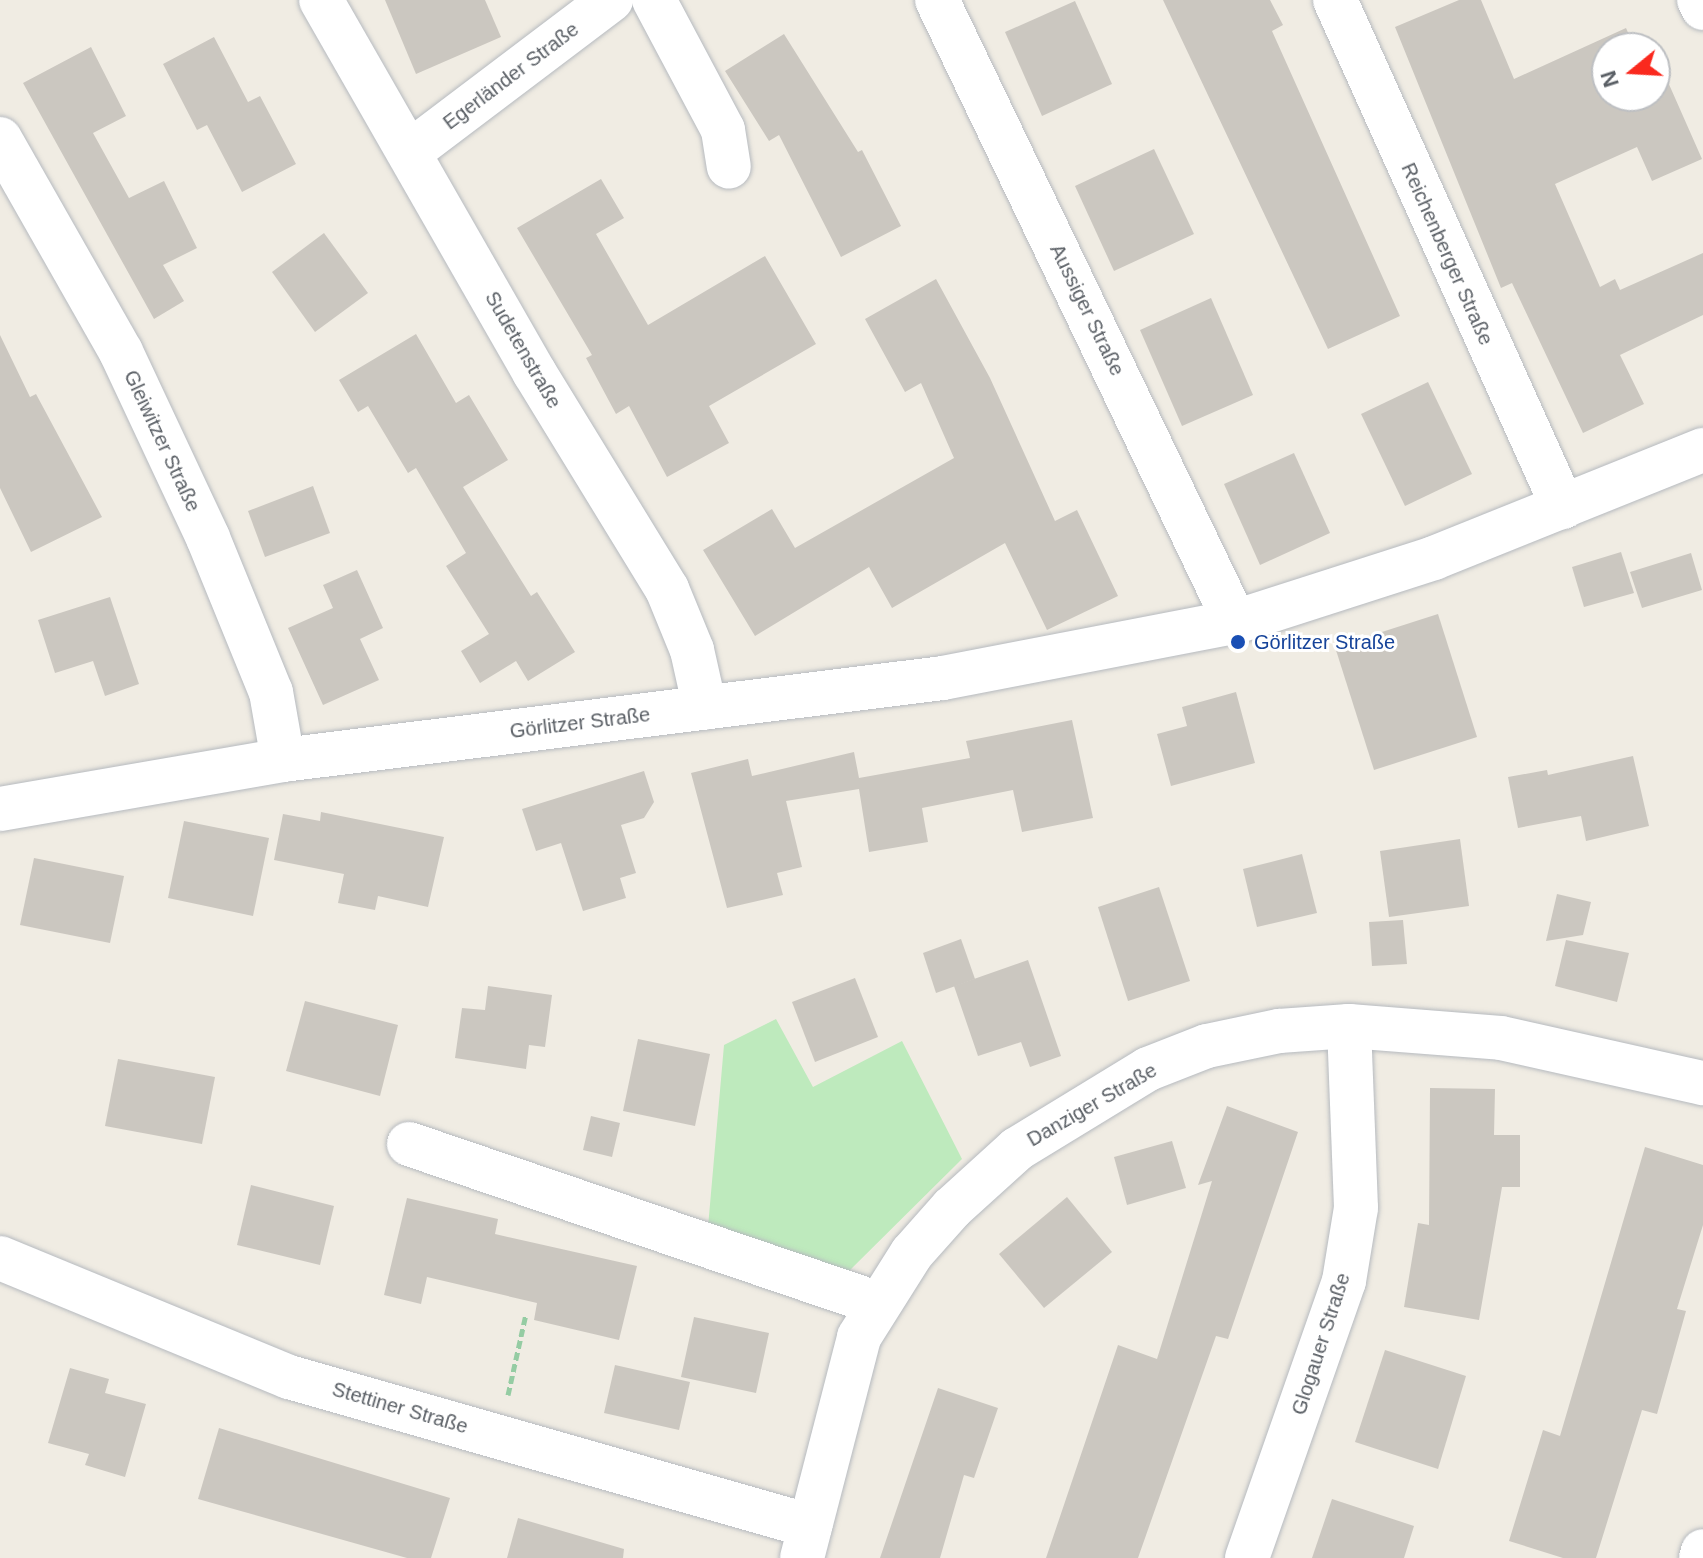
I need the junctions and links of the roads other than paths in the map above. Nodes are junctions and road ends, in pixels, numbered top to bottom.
1 (321, 0) edge
2 (611, 0) edge
3 (654, 0) edge
4 (937, 0) edge
5 (1335, 0) edge
6 (1699, 0) edge
7 (1703, 8) edge
8 (0, 139) edge
9 (411, 151) junction
10 (729, 167) dead end
11 (1703, 450) edge
12 (1563, 507) junction
13 (1235, 622) junction
14 (705, 708) junction
15 (283, 760) junction
16 (0, 809) edge
17 (1349, 1026) junction
18 (1703, 1083) edge
19 (409, 1144) dead end
20 (0, 1258) edge
21 (877, 1303) junction
22 (806, 1542) edge
23 (1703, 1551) edge
24 (1247, 1558) edge
25 (1701, 1558) edge

1 - 9 street, Sudetenstraße
2 - 9 street, Egerländer Straße
3 - 10 street
4 - 13 street, Aussiger Straße
5 - 12 street, Reichenberger Straße
6 - 7 street
8 - 15 street, Gleiwitzer Straße
9 - 14 street, Sudetenstraße
11 - 12 street, Görlitzer Straße
12 - 13 street, Görlitzer Straße
13 - 14 street, Görlitzer Straße
14 - 15 street, Görlitzer Straße
15 - 16 street, Görlitzer Straße
17 - 18 street, Danziger Straße
17 - 21 street, Danziger Straße
17 - 24 street, Glogauer Straße
19 - 21 street
20 - 22 street, Stettiner Straße
21 - 22 street, Danziger Straße
23 - 25 street

